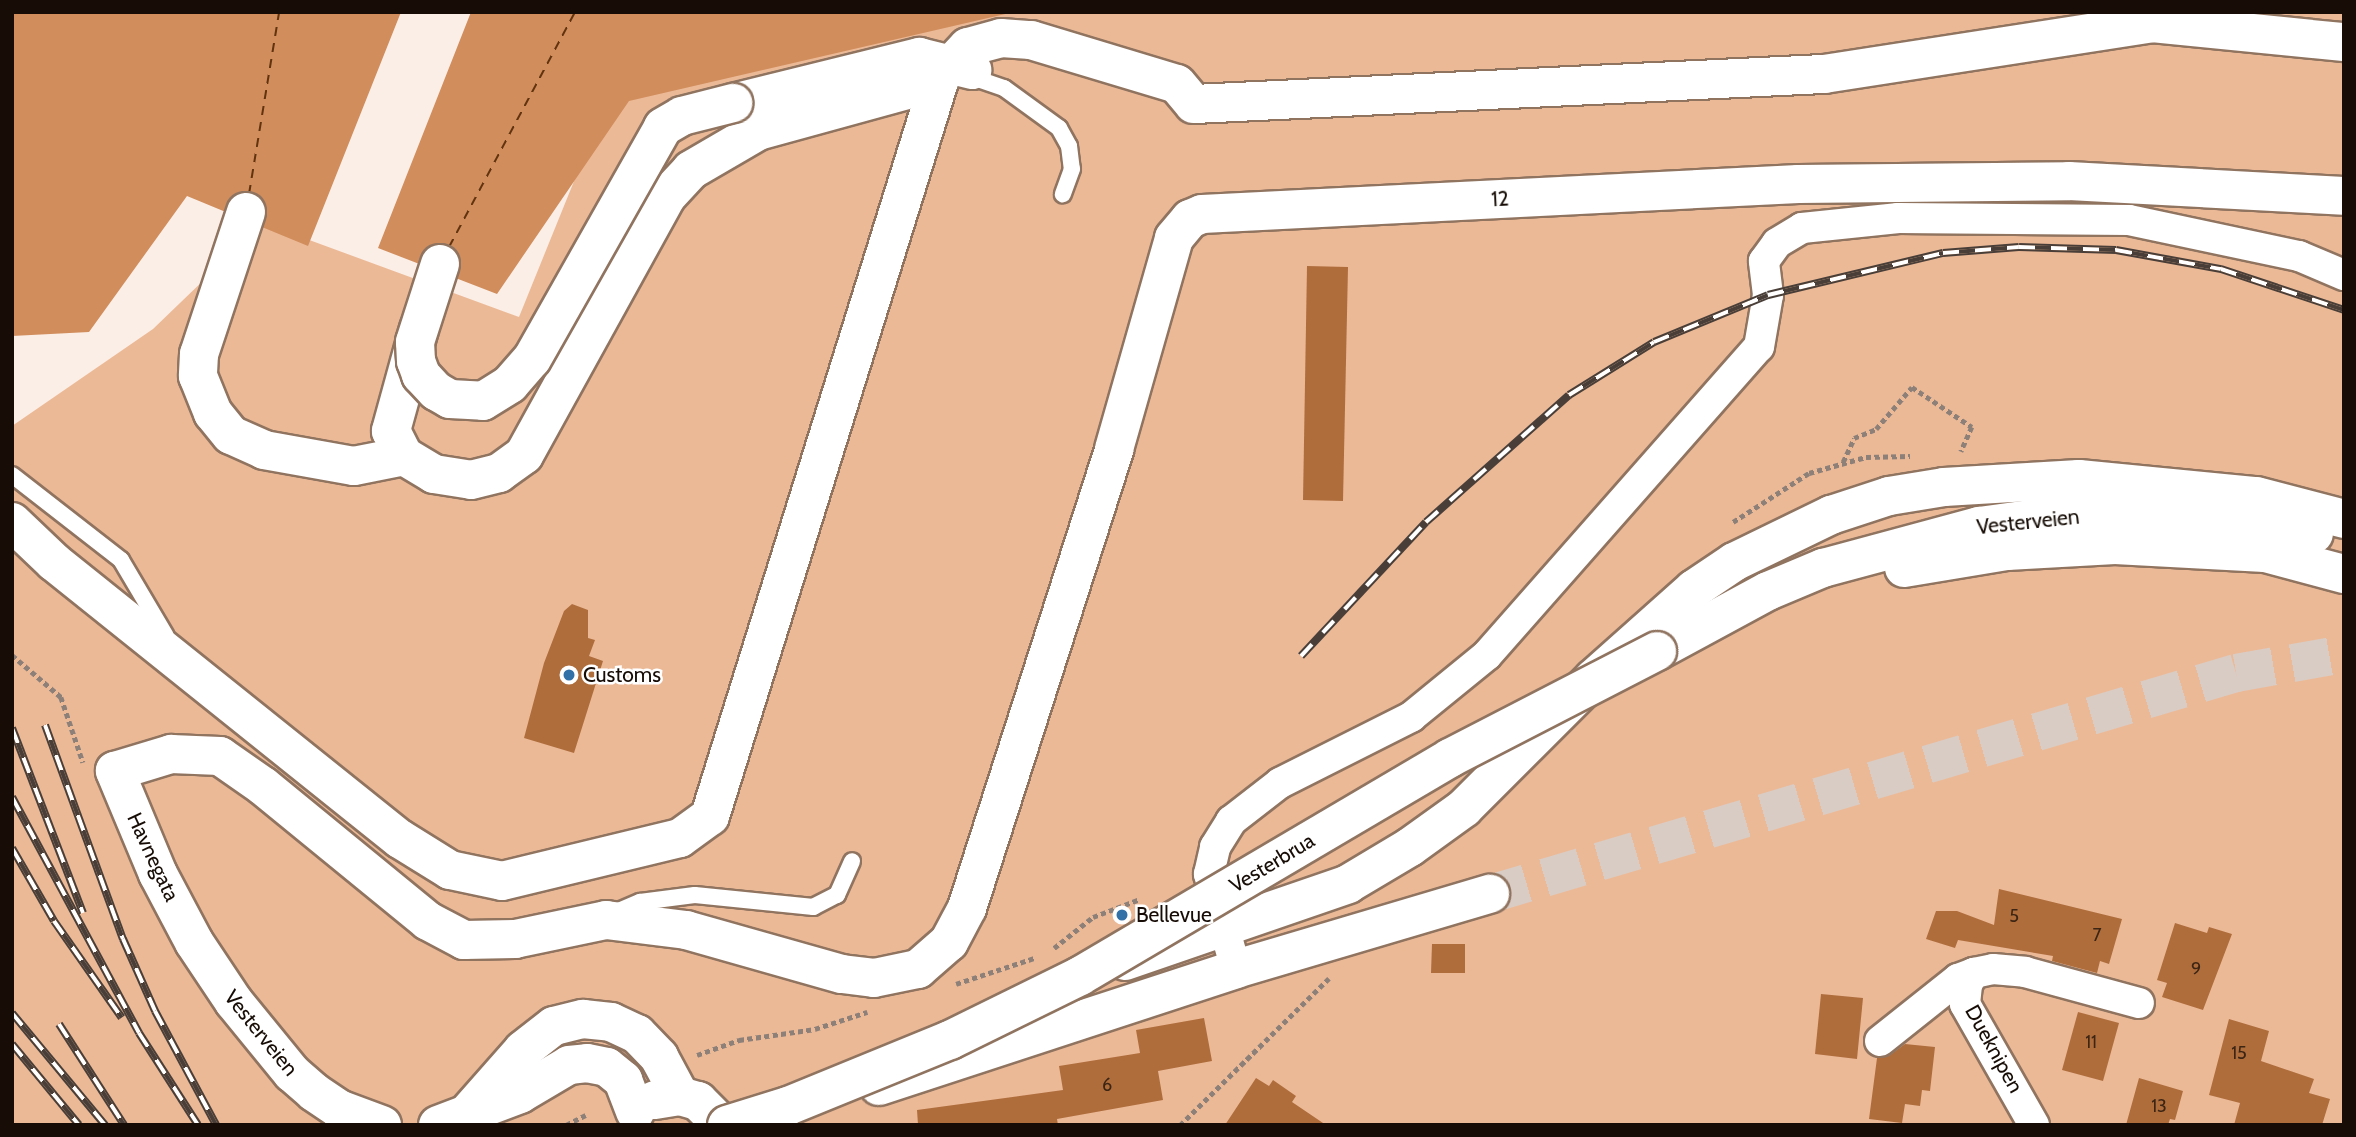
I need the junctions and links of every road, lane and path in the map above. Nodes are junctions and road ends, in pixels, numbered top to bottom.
1 (2344, 42) edge
2 (944, 74) junction
3 (1063, 194) dead end
4 (2344, 196) edge
5 (246, 212) dead end
6 (2344, 275) edge
7 (404, 456) junction
8 (1960, 456) dead end
9 (1843, 462) dead end
10 (12, 475) edge
11 (2344, 519) edge
12 (12, 522) edge
13 (2344, 541) edge
14 (2344, 574) edge
15 (1728, 618) junction
16 (183, 666) junction
17 (852, 861) dead end
18 (1490, 894) tunnel mouth
19 (606, 920) junction
20 (1220, 926) junction
21 (194, 942) joint
22 (1332, 943) junction
23 (1236, 969) junction
24 (1974, 973) junction
25 (2139, 1003) dead end
26 (739, 1040) dead end
27 (1880, 1041) dead end
28 (693, 1056) dead end
29 (711, 1114) edge
30 (586, 1115) dead end
31 (631, 1118) edge
32 (451, 1121) edge
33 (382, 1125) edge
34 (566, 1125) edge
35 (764, 1125) edge
36 (1180, 1125) edge
37 (2034, 1125) edge

1 - 2 highway
2 - 3 lane
2 - 7 highway
2 - 7 highway, bridge
2 - 16 highway
4 - 19 highway, 12
5 - 7 highway
6 - 20 street
8 - 9 path
10 - 16 lane
11 - 20 highway
12 - 16 highway
13 - 15 highway, Vesterveien
14 - 15 highway, Vesterveien
15 - 29 highway, Vesterbrua, bridge
17 - 19 lane
18 - 22 highway
19 - 21 highway, Havnegata
20 - 23 street
20 - 29 highway
21 - 33 highway, Vesterveien
22 - 23 highway
22 - 36 path
23 - 35 highway
24 - 25 street, Dueknipen
24 - 27 street, Dueknipen
24 - 37 street, Dueknipen
26 - 28 path
29 - 31 highway
29 - 32 highway
30 - 34 path
31 - 32 highway

